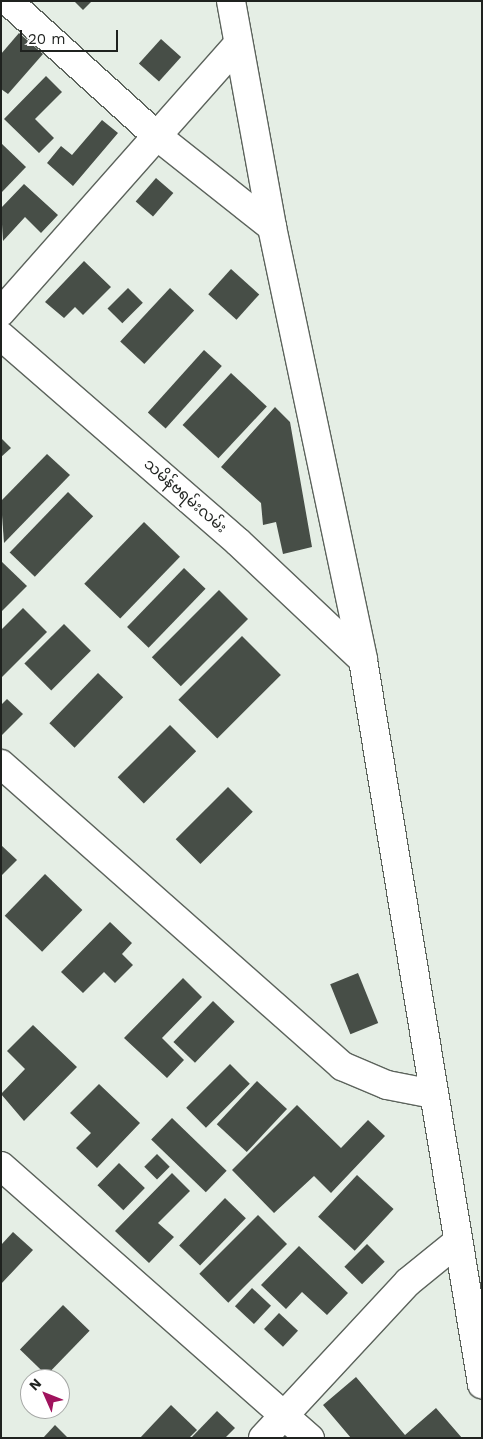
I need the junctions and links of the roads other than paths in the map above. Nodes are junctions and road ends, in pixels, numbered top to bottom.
1 (8, 1) edge
2 (231, 1) edge
3 (238, 44) junction
4 (157, 136) junction
5 (272, 227) junction
6 (1, 312) edge
7 (1, 336) edge
8 (363, 660) junction
9 (1, 764) edge
10 (433, 1094) junction
11 (1, 1166) edge
12 (456, 1244) junction
13 (482, 1384) edge
14 (284, 1413) junction
15 (263, 1438) edge
16 (310, 1438) edge

1 - 4 street
2 - 3 street
3 - 4 street
3 - 5 street
4 - 5 street
4 - 6 street
5 - 8 street
7 - 8 street, သမိန်ဗရမ်းလမ်း
8 - 10 street
9 - 10 street
10 - 12 street
11 - 14 street
12 - 13 street
12 - 14 street
14 - 15 street
14 - 16 street

